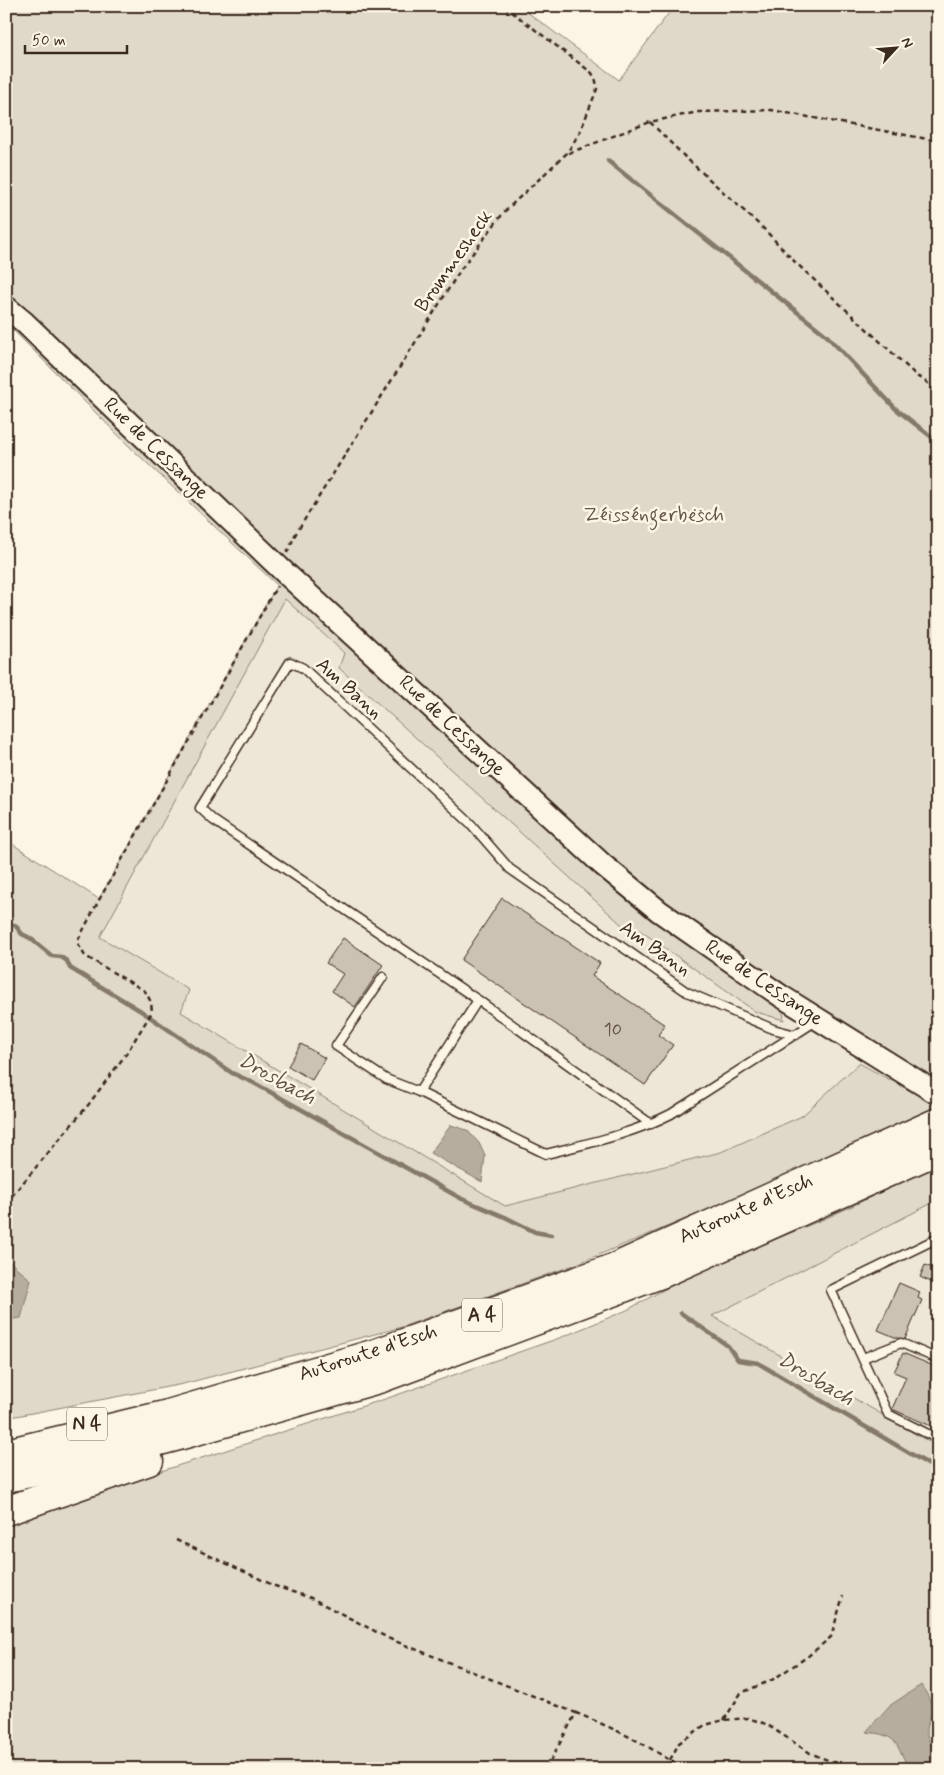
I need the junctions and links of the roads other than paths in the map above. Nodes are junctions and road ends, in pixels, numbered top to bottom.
1 (6, 307) edge
2 (383, 977) dead end
3 (478, 1000) junction
4 (818, 1020) junction
5 (796, 1035) junction
6 (929, 1089) edge
7 (419, 1092) junction
8 (938, 1122) edge
9 (651, 1124) junction
10 (938, 1150) edge
11 (938, 1238) edge
12 (626, 1287) junction
13 (863, 1358) junction
14 (938, 1360) edge
15 (168, 1414) junction
16 (6, 1438) edge
17 (938, 1439) edge
18 (6, 1453) edge
19 (6, 1478) edge
20 (6, 1511) edge

1 - 4 main road, Rue de Cessange
2 - 7 lane
3 - 5 lane, Am Bann
3 - 7 lane
3 - 9 lane, Am Bann
4 - 5 lane
4 - 6 main road, Rue de Cessange
5 - 9 lane
7 - 9 lane
8 - 15 highway, Autoroute d'Esch / A 4
10 - 12 highway, Autoroute d'Esch / A 4
11 - 13 lane
12 - 19 highway, Autoroute d'Esch / A 4
12 - 20 highway, A 4
13 - 14 lane
13 - 17 lane
15 - 16 highway, N 4
15 - 18 highway, Autoroute d'Esch / A 4

